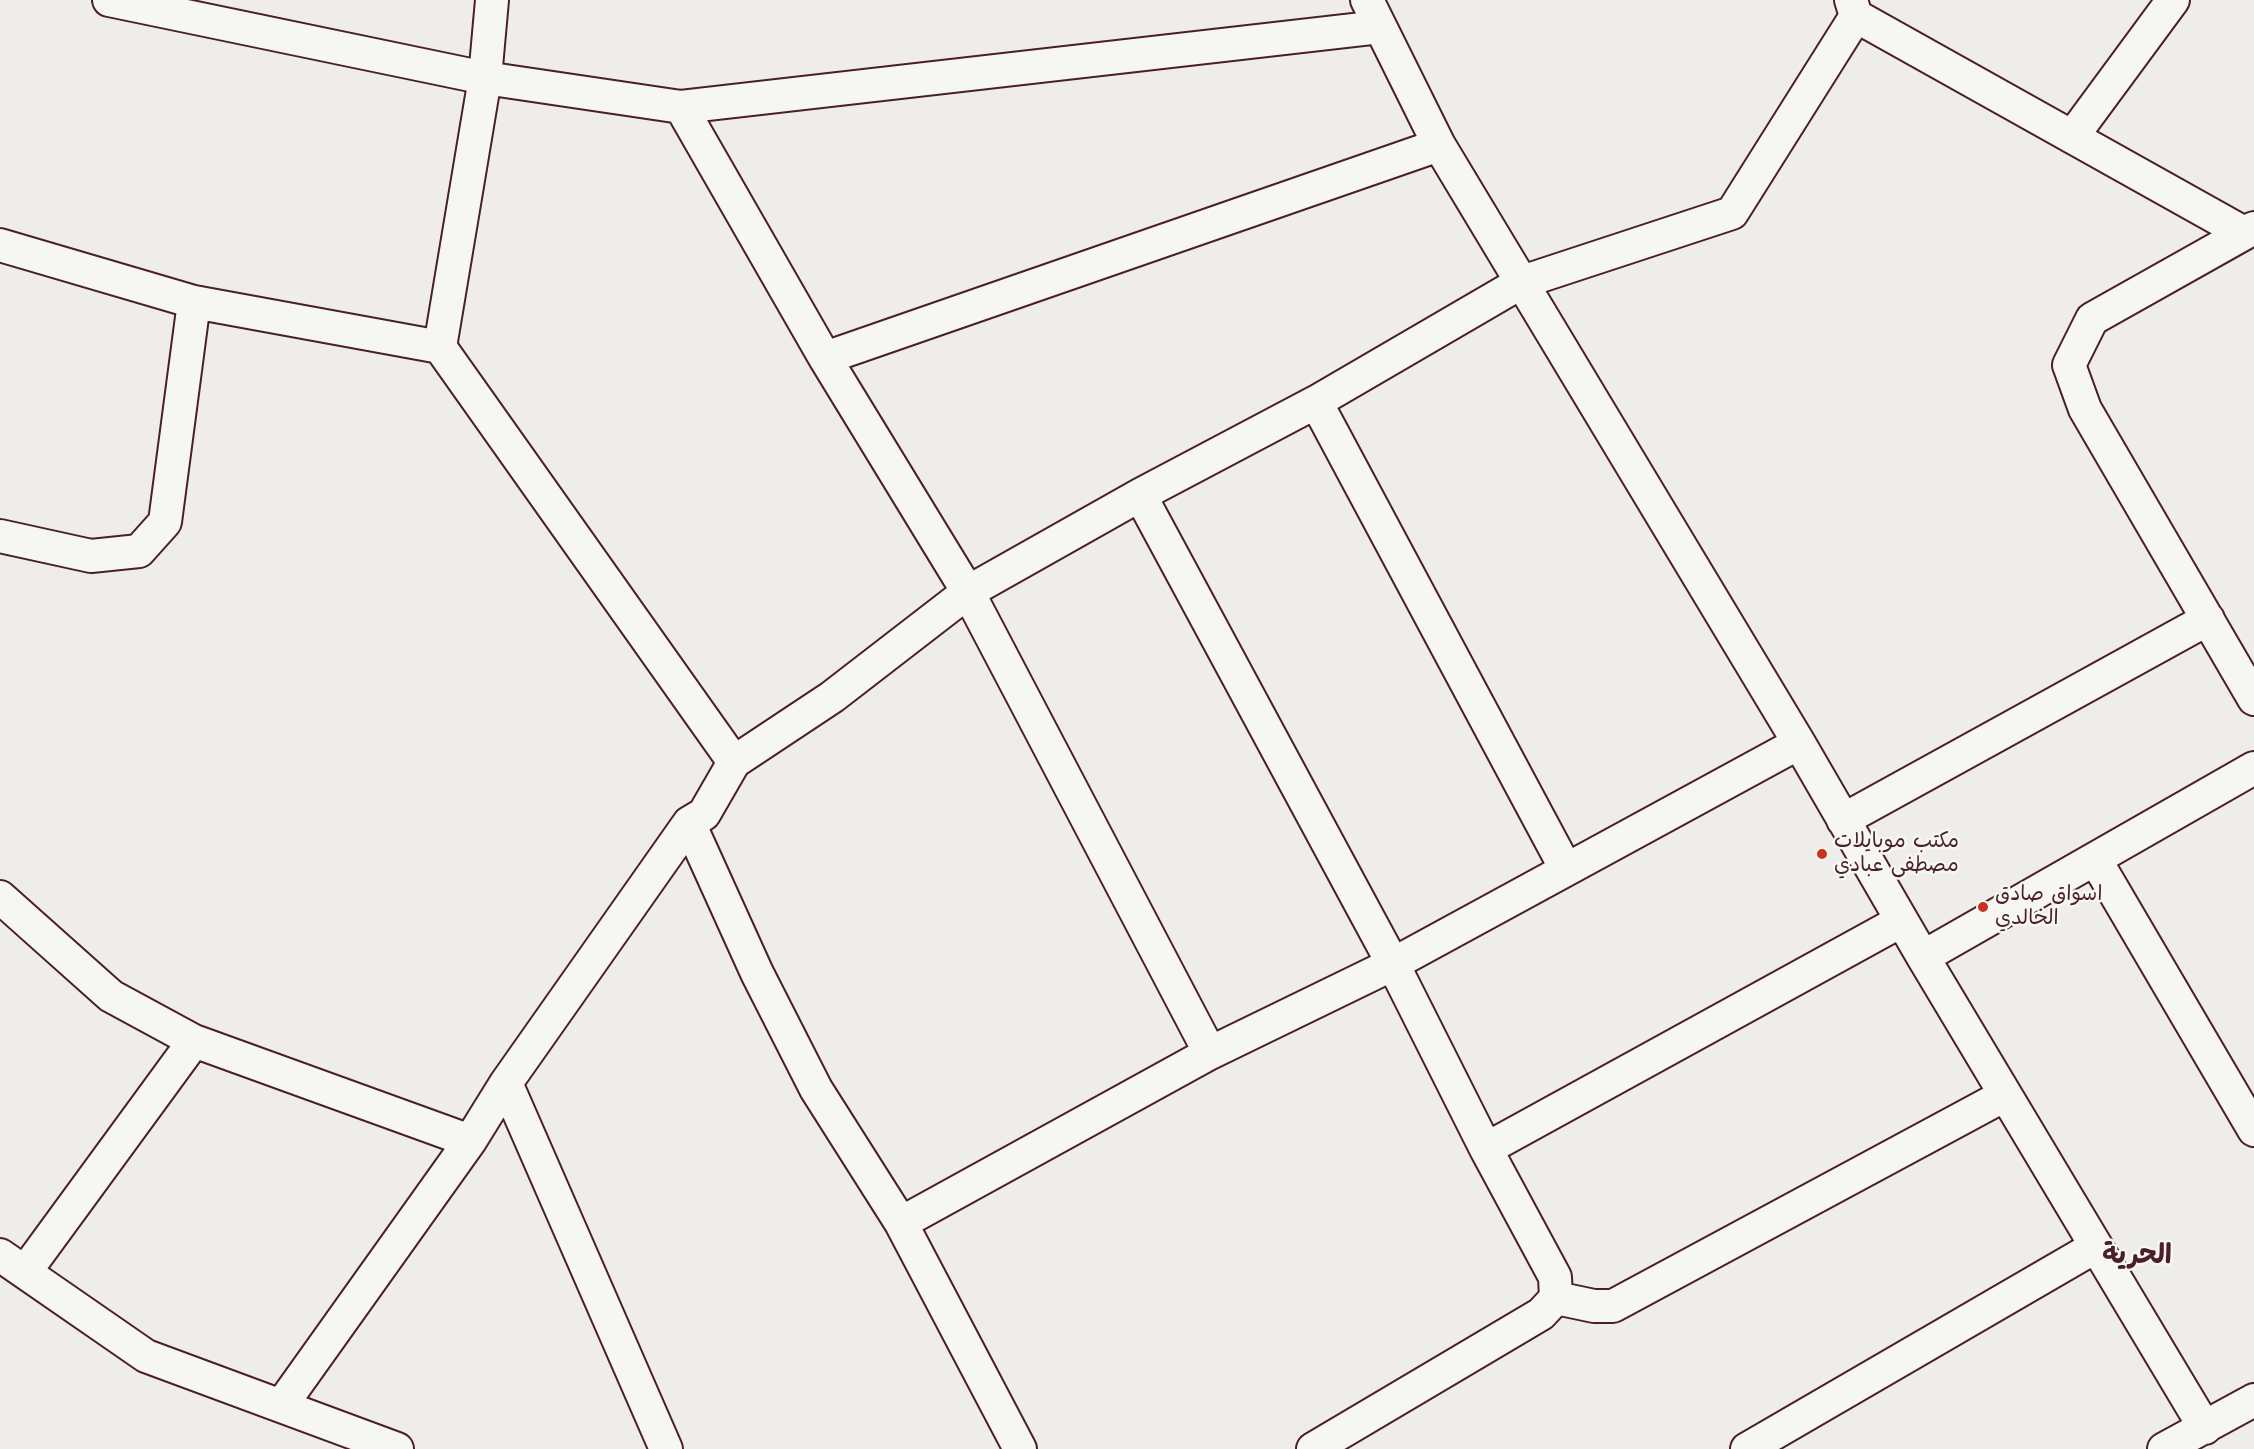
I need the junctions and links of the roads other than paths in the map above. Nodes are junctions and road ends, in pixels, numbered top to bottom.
1 (109, 0) edge
2 (492, 0) edge
3 (2173, 0) edge
4 (1853, 8) edge
5 (1373, 14) edge
6 (485, 78) junction
7 (681, 107) junction
8 (2072, 137) junction
9 (1439, 145) junction
10 (2249, 230) edge
11 (0, 245) edge
12 (1522, 282) junction
13 (194, 303) junction
14 (440, 347) junction
15 (825, 358) junction
16 (1316, 402) junction
17 (1140, 495) junction
18 (0, 536) edge
19 (968, 592) junction
20 (2208, 619) junction
21 (2254, 699) edge
22 (1799, 743) junction
23 (734, 762) junction
24 (2254, 768) edge
25 (1843, 820) junction
26 (689, 823) junction
27 (2095, 859) junction
28 (1566, 869) junction
29 (0, 897) edge
30 (1901, 921) junction
31 (1923, 957) junction
32 (1393, 964) junction
33 (194, 1041) junction
34 (1210, 1053) junction
35 (506, 1083) junction
36 (2005, 1095) junction
37 (2254, 1130) edge
38 (470, 1142) junction
39 (1486, 1149) junction
40 (901, 1223) junction
41 (2095, 1247) junction
42 (13, 1263) edge
43 (1556, 1298) junction
44 (2254, 1401) edge
45 (281, 1406) junction
46 (2205, 1428) junction
47 (397, 1449) edge
48 (666, 1449) edge
49 (1020, 1449) edge
50 (1313, 1449) edge
51 (1748, 1449) edge
52 (2164, 1449) edge

1 - 6 street
2 - 6 street
3 - 8 street
4 - 8 street
4 - 12 street
5 - 7 street
5 - 9 street
6 - 7 street
6 - 14 street
7 - 15 street
8 - 10 street
9 - 12 street
9 - 15 street
10 - 20 street
11 - 13 street
12 - 16 street
12 - 22 street
13 - 14 street
13 - 18 street
14 - 23 street
15 - 19 street
16 - 17 street
16 - 28 street
17 - 19 street
17 - 32 street
19 - 23 street
19 - 34 street
20 - 21 street
20 - 25 street
22 - 25 street
22 - 28 street
23 - 26 street
24 - 27 street
25 - 30 street
26 - 35 street
26 - 40 street
27 - 31 street
27 - 37 street
28 - 32 street
29 - 33 street
30 - 31 street
30 - 39 street
31 - 36 street
32 - 34 street
32 - 39 street
33 - 38 street
33 - 42 street
34 - 40 street
35 - 38 street
35 - 48 street
36 - 41 street
36 - 43 street
38 - 45 street
39 - 43 street
40 - 49 street
41 - 46 street
41 - 51 street
42 - 45 street
43 - 50 street
44 - 46 street
45 - 47 street
46 - 52 street

